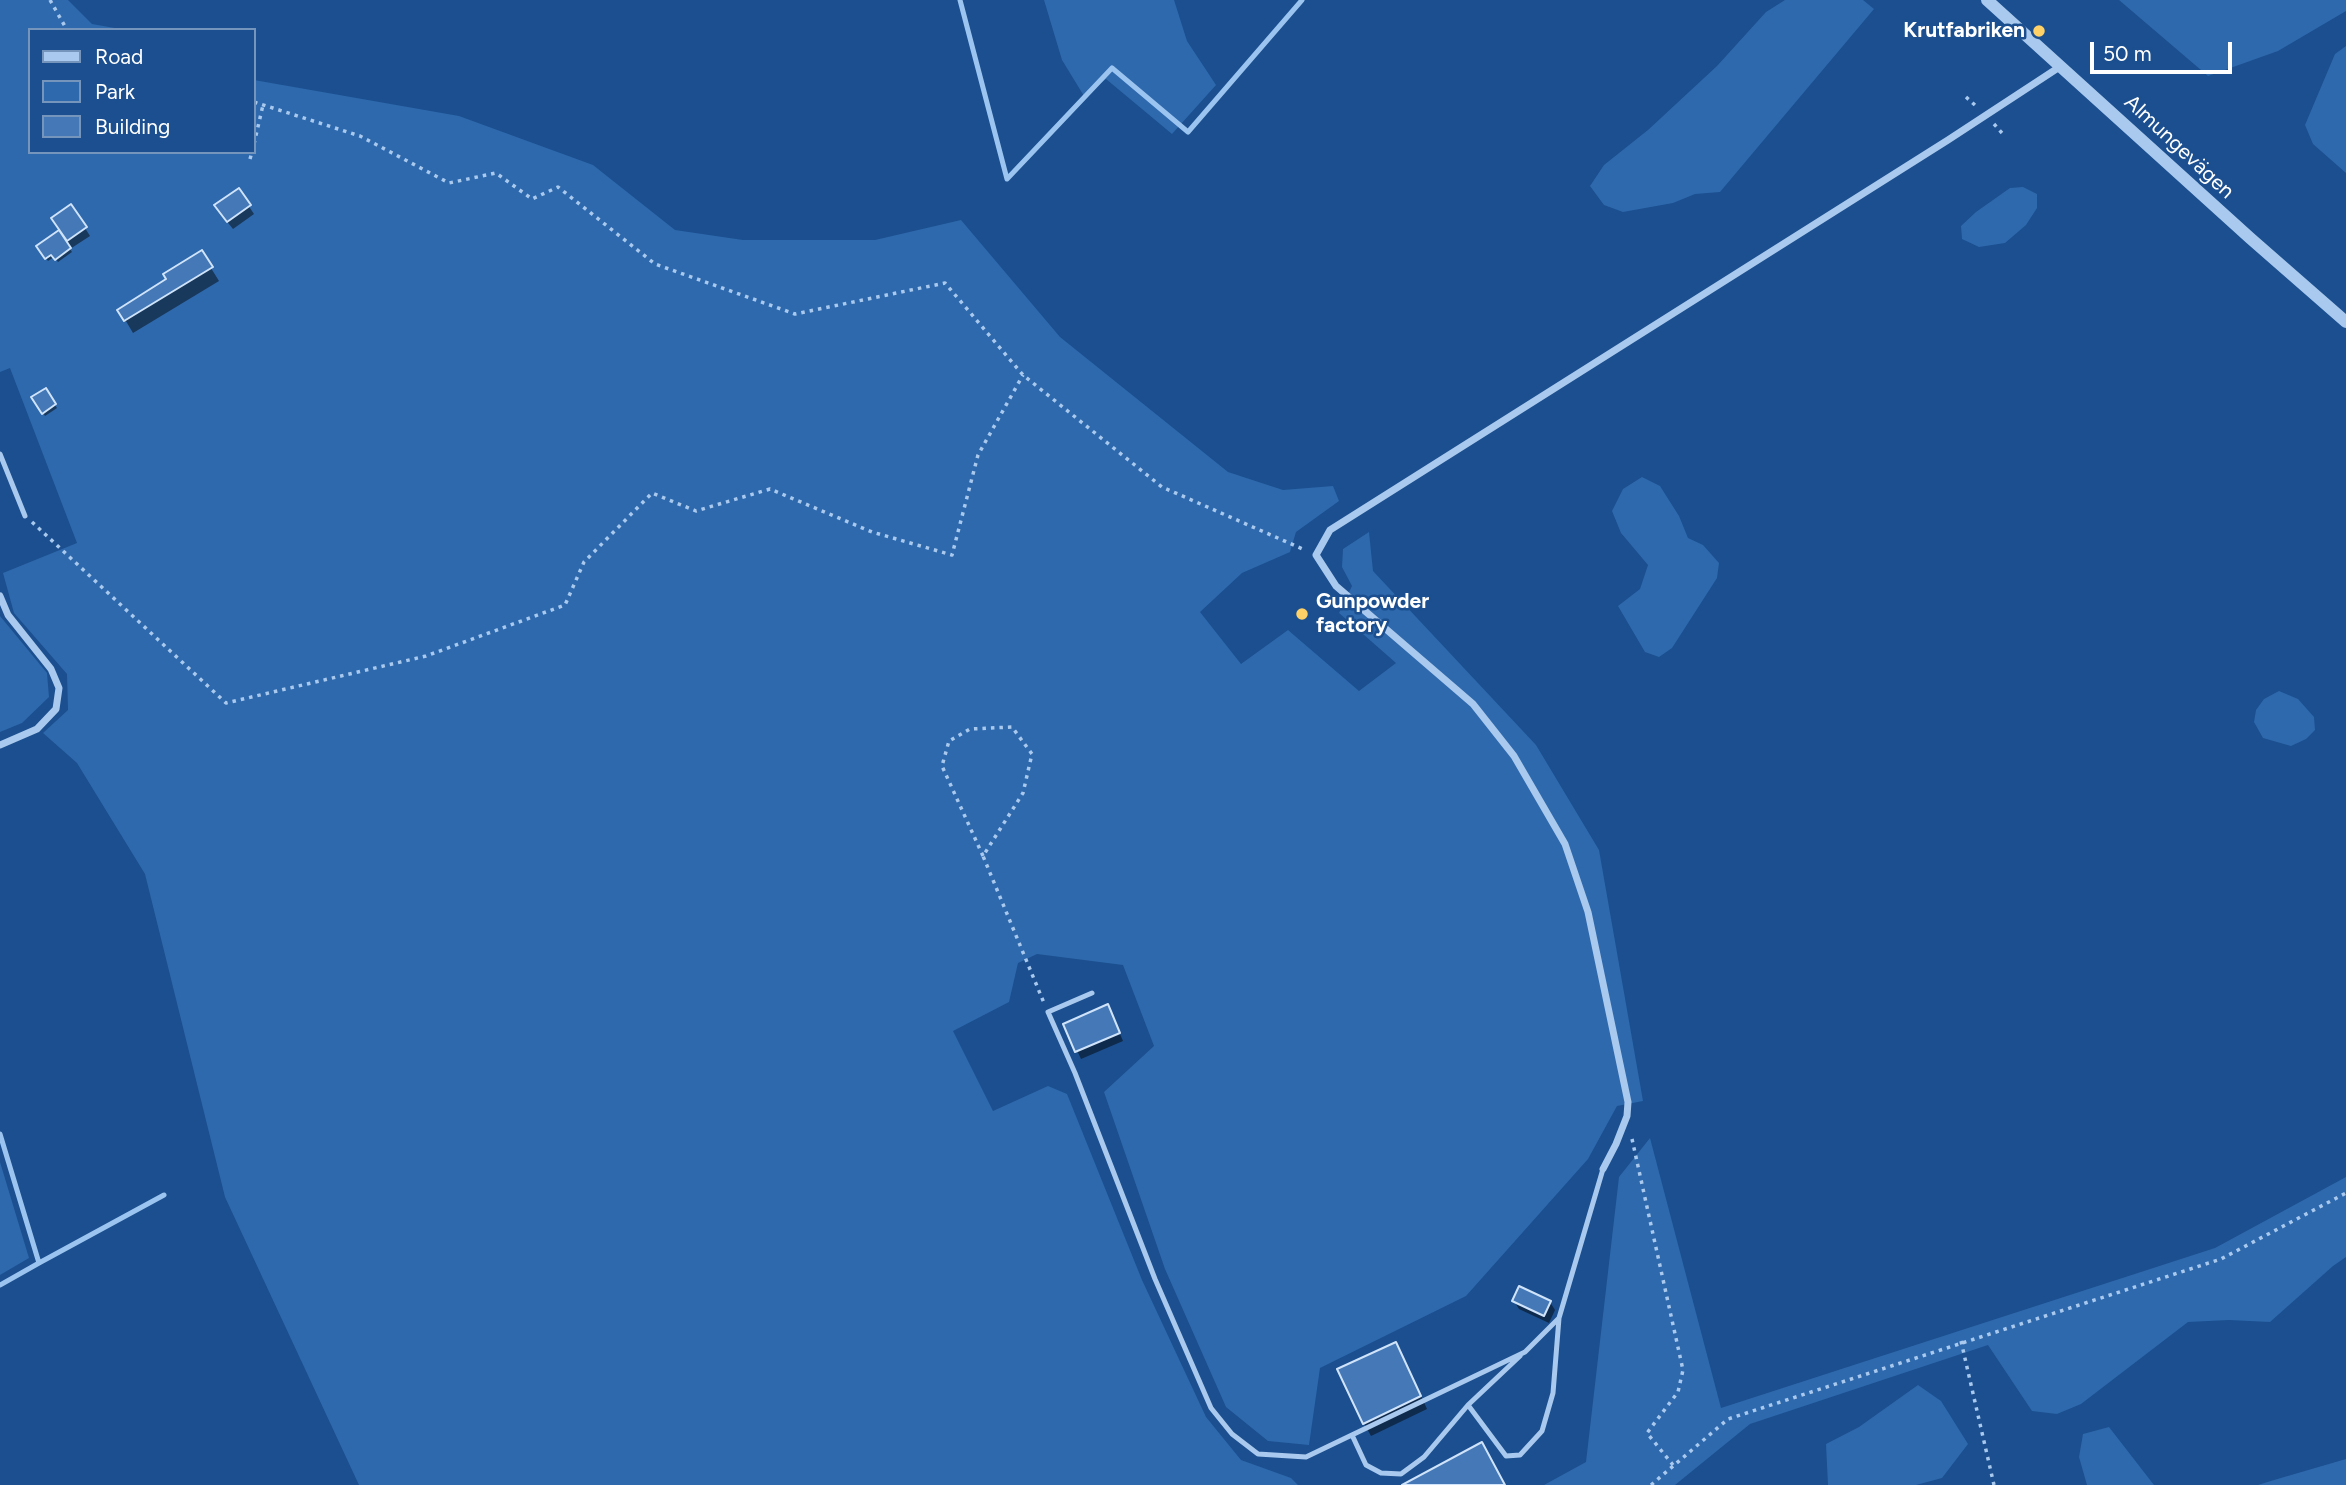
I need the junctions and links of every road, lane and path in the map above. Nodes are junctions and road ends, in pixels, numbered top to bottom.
1 (50, 0) edge
2 (1987, 0) edge
3 (66, 28) edge
4 (2062, 66) junction
5 (256, 103) edge
6 (263, 105) junction
7 (256, 135) edge
8 (251, 154) edge
9 (250, 159) dead end
10 (2346, 322) edge
11 (1023, 375) junction
12 (0, 454) edge
13 (25, 516) joint
14 (1317, 555) junction
15 (0, 596) edge
16 (0, 745) edge
17 (983, 856) junction
18 (1092, 993) dead end
19 (1048, 1012) junction
20 (1627, 1116) junction
21 (1603, 1169) joint
22 (2346, 1193) edge
23 (1559, 1318) junction
24 (1961, 1341) junction
25 (1525, 1352) junction
26 (1468, 1405) junction
27 (1352, 1435) junction
28 (1673, 1465) junction
29 (1651, 1485) edge
30 (1994, 1485) edge

1 - 3 path
2 - 4 street, Almungevägen
4 - 10 street, Almungevägen
4 - 14 street
5 - 6 path
6 - 7 path
6 - 11 path
8 - 9 path
11 - 13 path
11 - 14 path
12 - 13 lane
14 - 20 street
15 - 16 street
17 - 17 path
17 - 19 path
18 - 19 lane
19 - 27 lane
20 - 21 street
20 - 28 path
21 - 23 lane
22 - 24 path
23 - 25 lane
23 - 26 lane
24 - 28 path
24 - 30 path
25 - 26 lane
25 - 27 lane
26 - 27 lane
28 - 29 path

